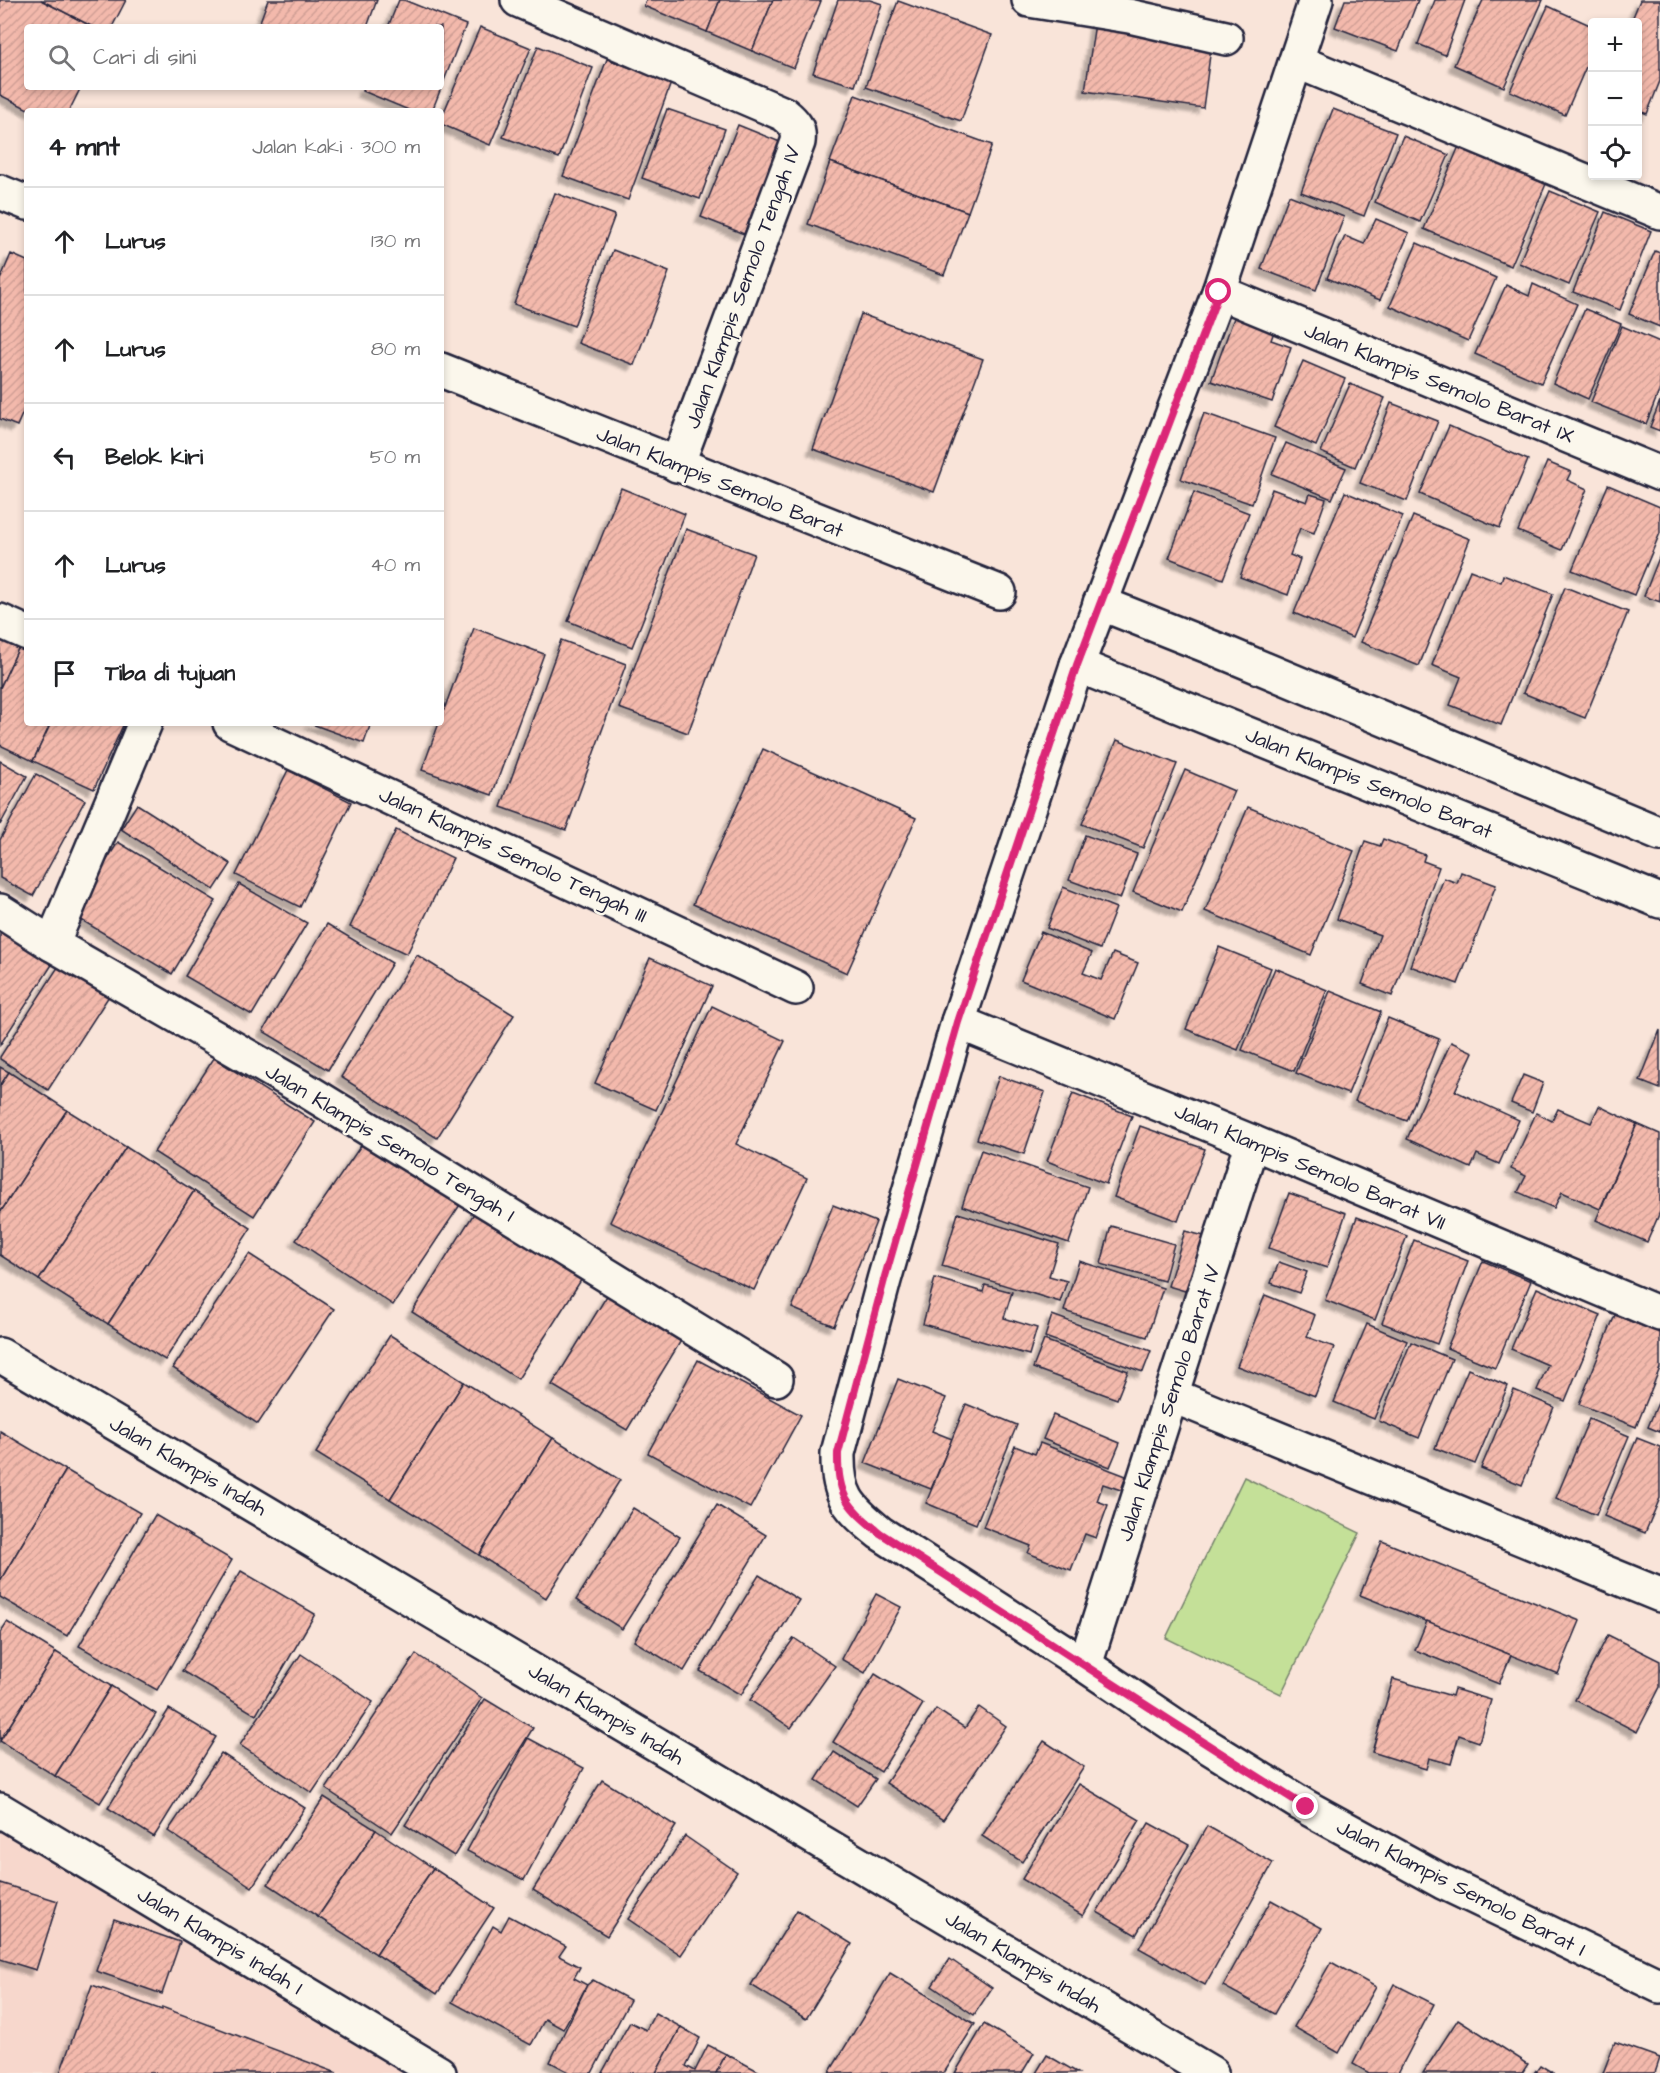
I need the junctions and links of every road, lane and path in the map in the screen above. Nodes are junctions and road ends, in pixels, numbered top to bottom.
1 (518, 0) edge
2 (1029, 0) edge
3 (1316, 0) edge
4 (1226, 38) dead end
5 (1296, 61) junction
6 (0, 192) edge
7 (24, 202) edge
8 (1660, 212) edge
9 (1219, 292) junction
10 (444, 371) edge
11 (677, 465) junction
12 (1660, 474) edge
13 (999, 592) dead end
14 (1100, 603) junction
15 (0, 621) edge
16 (24, 632) edge
17 (1077, 665) junction
18 (144, 726) edge
19 (236, 726) edge
20 (1660, 834) edge
21 (1660, 902) edge
22 (0, 911) edge
23 (52, 944) junction
24 (796, 988) dead end
25 (958, 1022) junction
26 (1252, 1142) junction
27 (1660, 1314) edge
28 (0, 1355) edge
29 (777, 1379) dead end
30 (1171, 1395) junction
31 (1660, 1596) edge
32 (1085, 1665) junction
33 (0, 1810) edge
34 (1660, 1986) edge
35 (439, 2073) edge
36 (1211, 2073) edge

1 - 11 street, Jalan Klampis Semolo Tengah IV
2 - 4 street
3 - 5 street
5 - 8 street
5 - 9 street
6 - 7 street
9 - 12 street, Jalan Klampis Semolo Barat IX
9 - 14 street
10 - 11 street, Jalan Klampis Semolo Barat
11 - 13 street, Jalan Klampis Semolo Barat
14 - 17 street
14 - 20 street
15 - 16 street
17 - 21 street, Jalan Klampis Semolo Barat
17 - 25 street
18 - 23 street
19 - 24 street, Jalan Klampis Semolo Tengah III
22 - 23 street, Jalan Klampis Semolo Tengah I
23 - 29 street, Jalan Klampis Semolo Tengah I
25 - 26 street, Jalan Klampis Semolo Barat VII
25 - 32 street, Jalan Klampis Semolo Barat I
26 - 27 street, Jalan Klampis Semolo Barat VII
26 - 30 street, Jalan Klampis Semolo Barat IV
28 - 36 street, Jalan Klampis Indah
30 - 31 street
30 - 32 street, Jalan Klampis Semolo Barat IV
32 - 34 street, Jalan Klampis Semolo Barat I
33 - 35 street, Jalan Klampis Indah I

